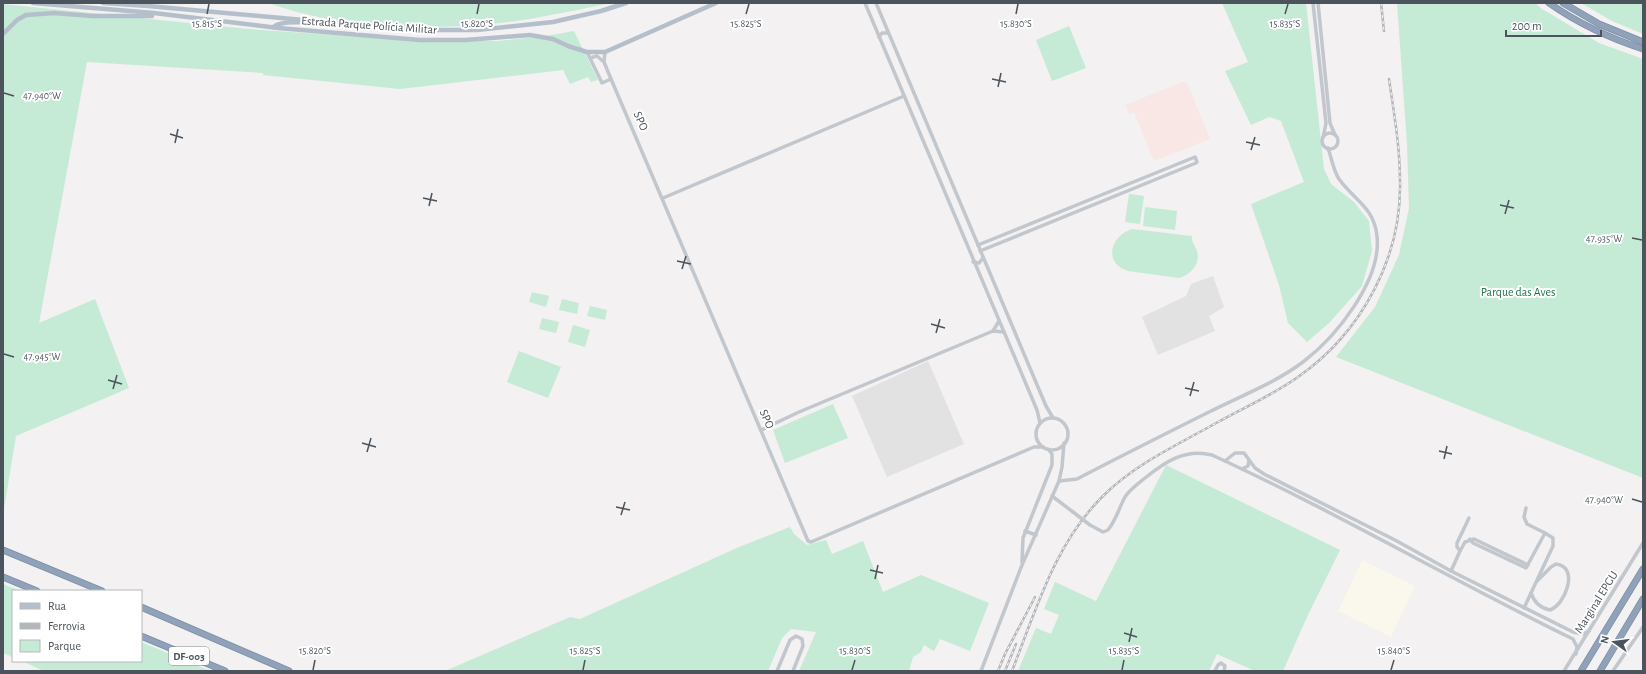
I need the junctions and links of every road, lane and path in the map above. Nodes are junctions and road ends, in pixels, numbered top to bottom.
1 (33, 3) edge
2 (103, 3) edge
3 (135, 3) edge
4 (626, 3) edge
5 (716, 3) edge
6 (865, 3) edge
7 (876, 3) edge
8 (1314, 3) edge
9 (1318, 3) edge
10 (1549, 3) edge
11 (1563, 3) edge
12 (148, 6) junction
13 (176, 16) junction
14 (322, 22) junction
15 (273, 27) junction
16 (435, 30) junction
17 (477, 30) junction
18 (888, 33) junction
19 (3, 34) edge
20 (879, 37) junction
21 (420, 40) junction
22 (465, 40) junction
23 (1643, 42) edge
24 (1643, 49) edge
25 (587, 52) junction
26 (605, 52) junction
27 (590, 58) junction
28 (604, 62) junction
29 (903, 67) junction
30 (894, 72) junction
31 (611, 79) junction
32 (904, 96) junction
33 (931, 135) junction
34 (1335, 135) junction
35 (922, 138) junction
36 (1323, 138) junction
37 (1328, 148) junction
38 (1334, 148) junction
39 (1332, 158) junction
40 (1187, 160) junction
41 (1189, 166) junction
42 (1133, 182) junction
43 (1135, 187) junction
44 (663, 198) junction
45 (1087, 201) junction
46 (1090, 206) junction
47 (963, 211) junction
48 (954, 215) junction
49 (1042, 220) junction
50 (1044, 225) junction
51 (1003, 235) junction
52 (1008, 240) junction
53 (978, 245) junction
54 (980, 251) junction
55 (983, 258) junction
56 (973, 262) junction
57 (999, 321) junction
58 (993, 331) junction
59 (1004, 332) junction
60 (1025, 356) junction
61 (1016, 360) junction
62 (1052, 418) junction
63 (1040, 423) junction
64 (761, 430) junction
65 (1037, 441) junction
66 (1064, 443) junction
67 (1034, 447) junction
68 (1043, 447) junction
69 (1048, 449) junction
70 (1232, 456) junction
71 (1250, 460) junction
72 (1225, 461) junction
73 (1234, 465) junction
74 (1242, 469) junction
75 (1059, 481) junction
76 (1052, 496) junction
77 (1526, 508) dead end
78 (1469, 518) dead end
79 (1025, 531) junction
80 (1545, 533) junction
81 (1036, 535) junction
82 (1643, 543) edge
83 (3, 550) edge
84 (1460, 551) junction
85 (1022, 565) junction
86 (1643, 569) edge
87 (1451, 571) junction
88 (3, 577) edge
89 (1537, 581) junction
90 (35, 590) edge
91 (100, 590) edge
92 (1531, 593) junction
93 (1643, 599) edge
94 (142, 607) edge
95 (1524, 608) junction
96 (1643, 627) edge
97 (1589, 631) junction
98 (142, 636) edge
99 (1576, 654) junction
100 (224, 671) edge
101 (289, 671) edge
102 (777, 671) edge
103 (793, 671) edge
104 (981, 671) edge
105 (1215, 671) edge
106 (1224, 671) edge
107 (1564, 671) edge
108 (1581, 671) edge
109 (1600, 671) edge
110 (1613, 671) edge

1 - 13 main road, Estrada Parque Polícia Militar
2 - 12 main road, Estrada Parque Polícia Militar
3 - 12 main road
4 - 17 main road, Estrada Parque Polícia Militar
5 - 26 main road, Estrada Parque Polícia Militar
6 - 20 street
7 - 18 street
8 - 36 street
9 - 34 street
10 - 24 highway
11 - 23 highway
12 - 14 main road, Estrada Parque Polícia Militar
13 - 15 main road, Estrada Parque Polícia Militar
13 - 19 main road
14 - 15 main road
14 - 16 main road, Estrada Parque Polícia Militar
15 - 21 main road, Estrada Parque Polícia Militar
16 - 17 main road, Estrada Parque Polícia Militar
16 - 21 main road
17 - 22 main road
18 - 20 street
18 - 29 street
20 - 30 street
21 - 22 main road, Estrada Parque Polícia Militar
22 - 25 main road, Estrada Parque Polícia Militar
25 - 26 main road, Estrada Parque Polícia Militar
25 - 27 street
26 - 28 street, SPO
27 - 28 street
27 - 31 street
28 - 31 street, SPO
29 - 30 street
29 - 33 street
30 - 32 street
31 - 44 street, SPO
32 - 35 street
32 - 44 street
33 - 35 street
33 - 47 street
34 - 36 street
34 - 38 street
35 - 48 street
36 - 37 street
37 - 38 street
37 - 39 street
38 - 39 street
39 - 75 street
40 - 41 street
40 - 41 street
40 - 42 street
41 - 43 street
42 - 43 street
42 - 45 street
43 - 46 street
44 - 64 street, SPO
45 - 46 street
45 - 49 street
46 - 50 street
47 - 48 street
47 - 53 street
48 - 56 street
49 - 50 street
49 - 51 street
50 - 52 street
51 - 52 street
51 - 53 street
52 - 54 street
53 - 54 street
54 - 55 street
55 - 56 street
55 - 60 street
56 - 57 street
57 - 58 street
57 - 59 street
58 - 59 street
58 - 64 street
59 - 61 street
60 - 61 street
60 - 62 street
61 - 63 street
62 - 63 street
62 - 66 street
63 - 65 street
64 - 67 street, SPO
65 - 67 street
65 - 68 street
66 - 69 street
66 - 75 street
67 - 68 street, SPO
68 - 69 street
69 - 79 street
70 - 71 street
70 - 72 street
70 - 73 street
71 - 74 street
71 - 87 street
72 - 73 street
72 - 76 street, bridge
73 - 74 street
74 - 99 street
75 - 76 street
76 - 81 street
77 - 80 street
78 - 84 street
79 - 81 street
79 - 85 street
80 - 84 street
80 - 89 street
81 - 85 street
82 - 97 street, Marginal EPGU
83 - 91 highway
84 - 87 street
85 - 104 street
86 - 108 highway
87 - 95 street
88 - 90 highway
89 - 92 street
89 - 92 street
92 - 95 street
93 - 109 highway
94 - 101 highway, DF-003
95 - 97 street
96 - 110 street
97 - 99 street, Marginal EPGU
98 - 100 highway, DF-003
99 - 107 street, Marginal EPGU
102 - 103 street
105 - 106 street

